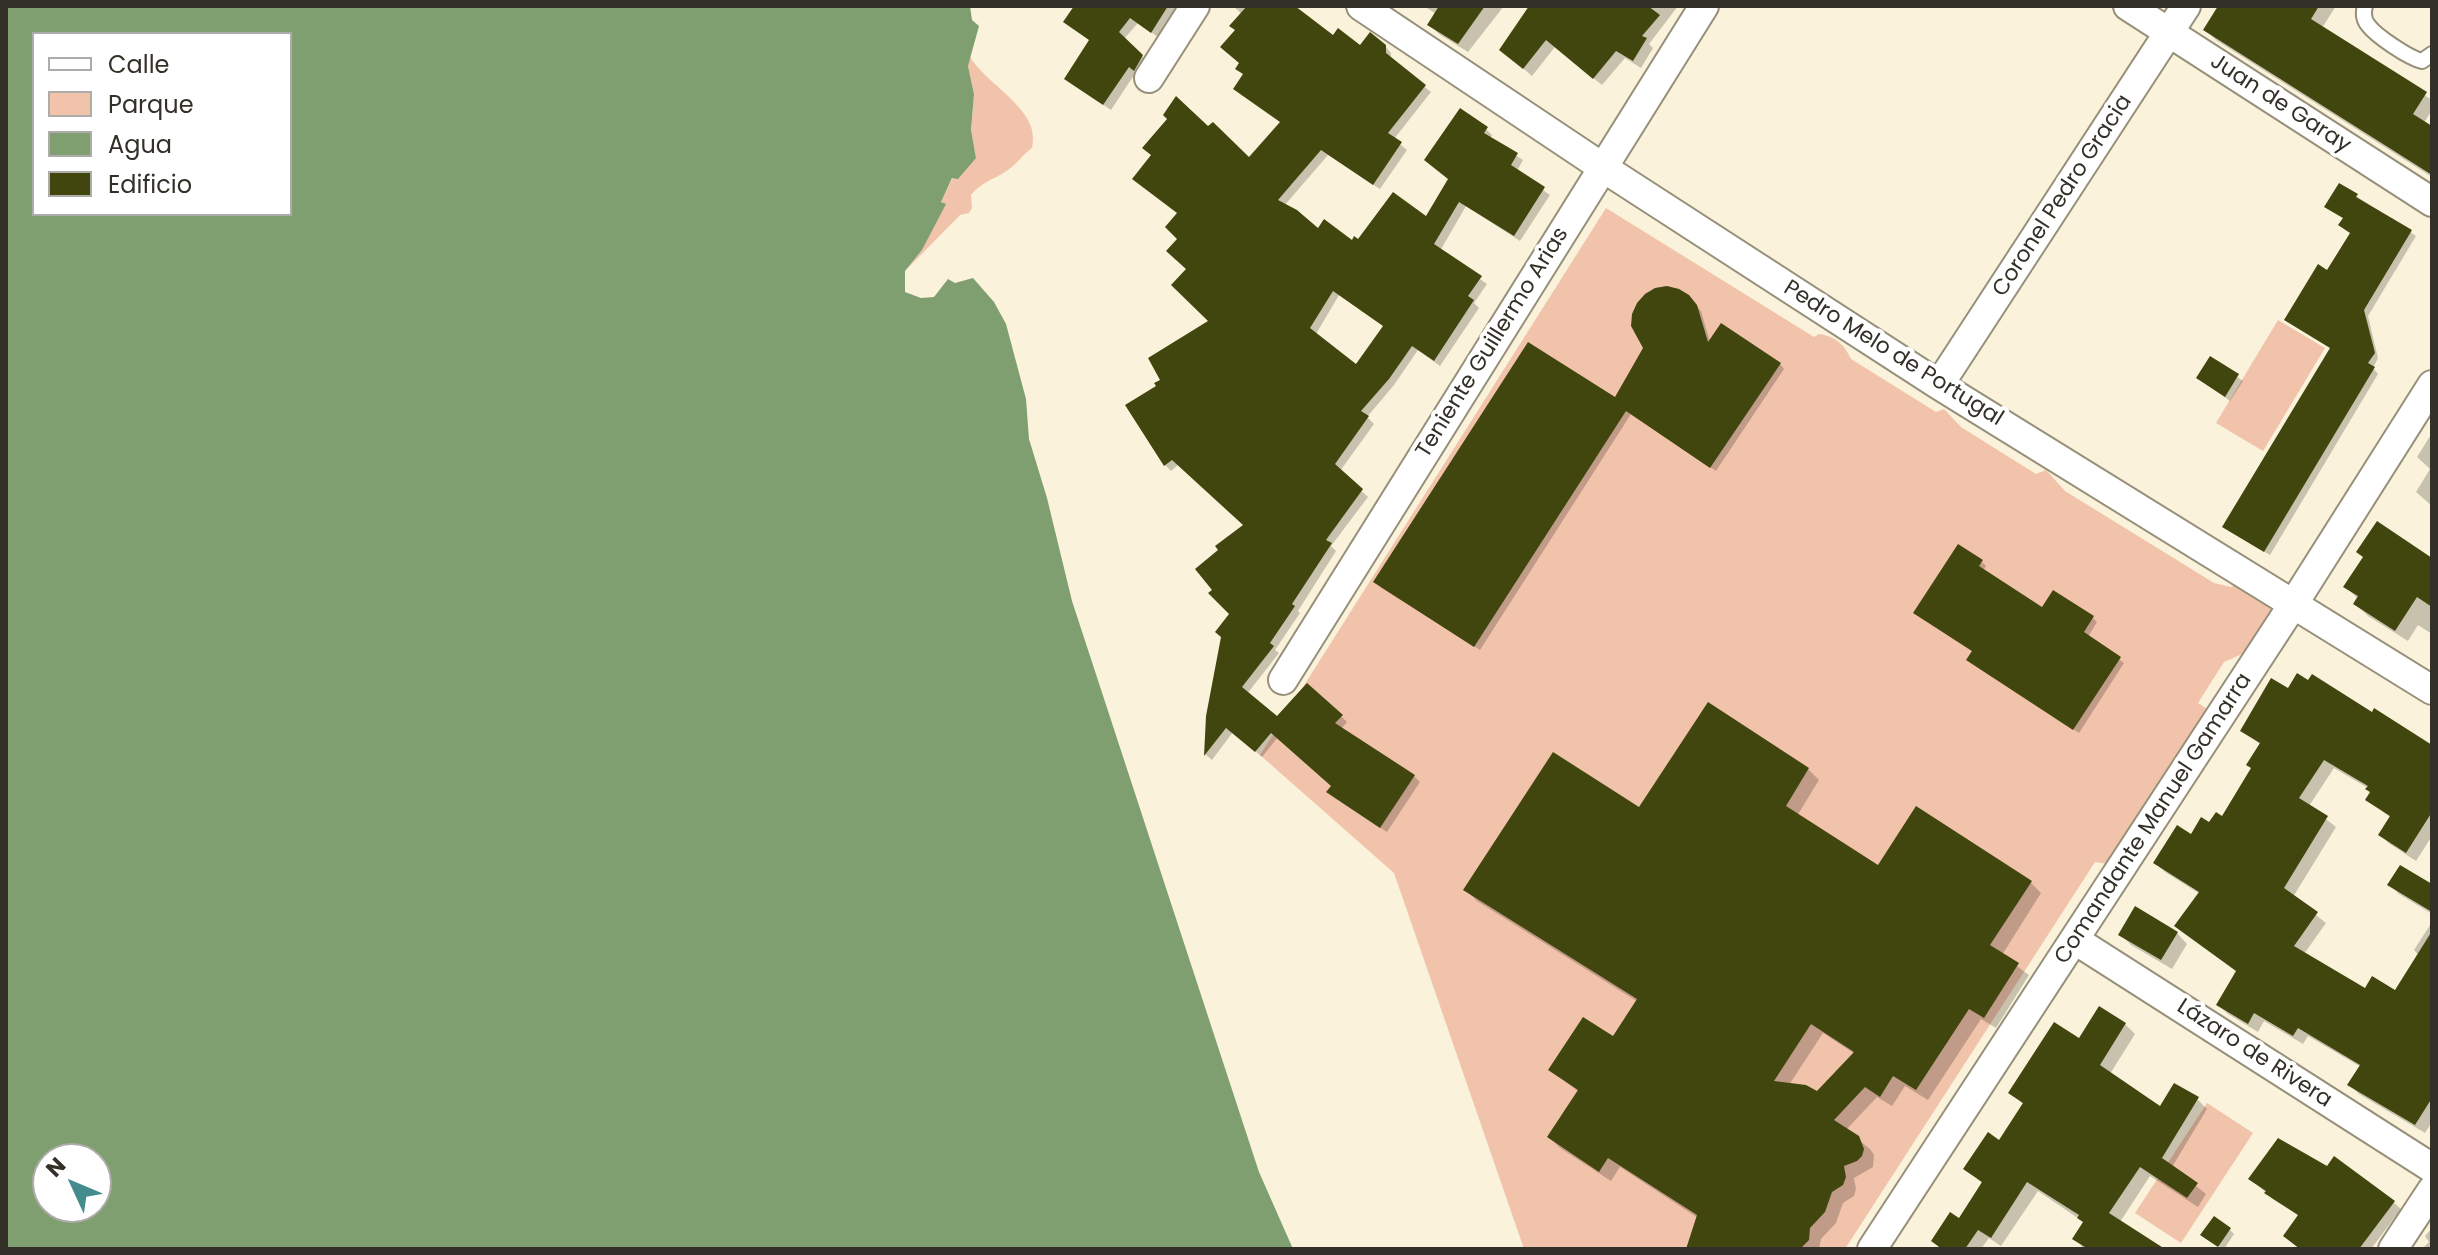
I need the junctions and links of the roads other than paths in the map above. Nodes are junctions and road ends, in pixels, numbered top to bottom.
1 (1195, 6) edge
2 (1361, 6) edge
3 (1704, 6) edge
4 (2128, 6) edge
5 (2186, 6) edge
6 (2365, 6) edge
7 (2169, 32) junction
8 (2432, 54) edge
9 (1149, 78) dead end
10 (1602, 167) junction
11 (2432, 202) edge
12 (1939, 385) junction
13 (2432, 385) edge
14 (2294, 603) junction
15 (1283, 680) dead end
16 (2432, 690) edge
17 (2075, 940) junction
18 (2432, 1168) edge
19 (2432, 1190) edge
20 (1872, 1249) edge
21 (2393, 1249) edge

1 - 9 street
2 - 10 street, Pedro Melo de Portugal
3 - 10 street, Teniente Guillermo Arias
4 - 7 street, Juan de Garay
5 - 7 street, Coronel Pedro Gracia
6 - 8 lane
7 - 11 street, Juan de Garay
7 - 12 street, Coronel Pedro Gracia
10 - 12 street, Pedro Melo de Portugal
10 - 15 street, Teniente Guillermo Arias
12 - 14 street, Pedro Melo de Portugal
13 - 14 street, Comandante Manuel Gamarra
14 - 16 street, Pedro Melo de Portugal
14 - 17 street, Comandante Manuel Gamarra
17 - 18 street, Lázaro de Rivera
17 - 20 street, Comandante Manuel Gamarra
19 - 21 street

